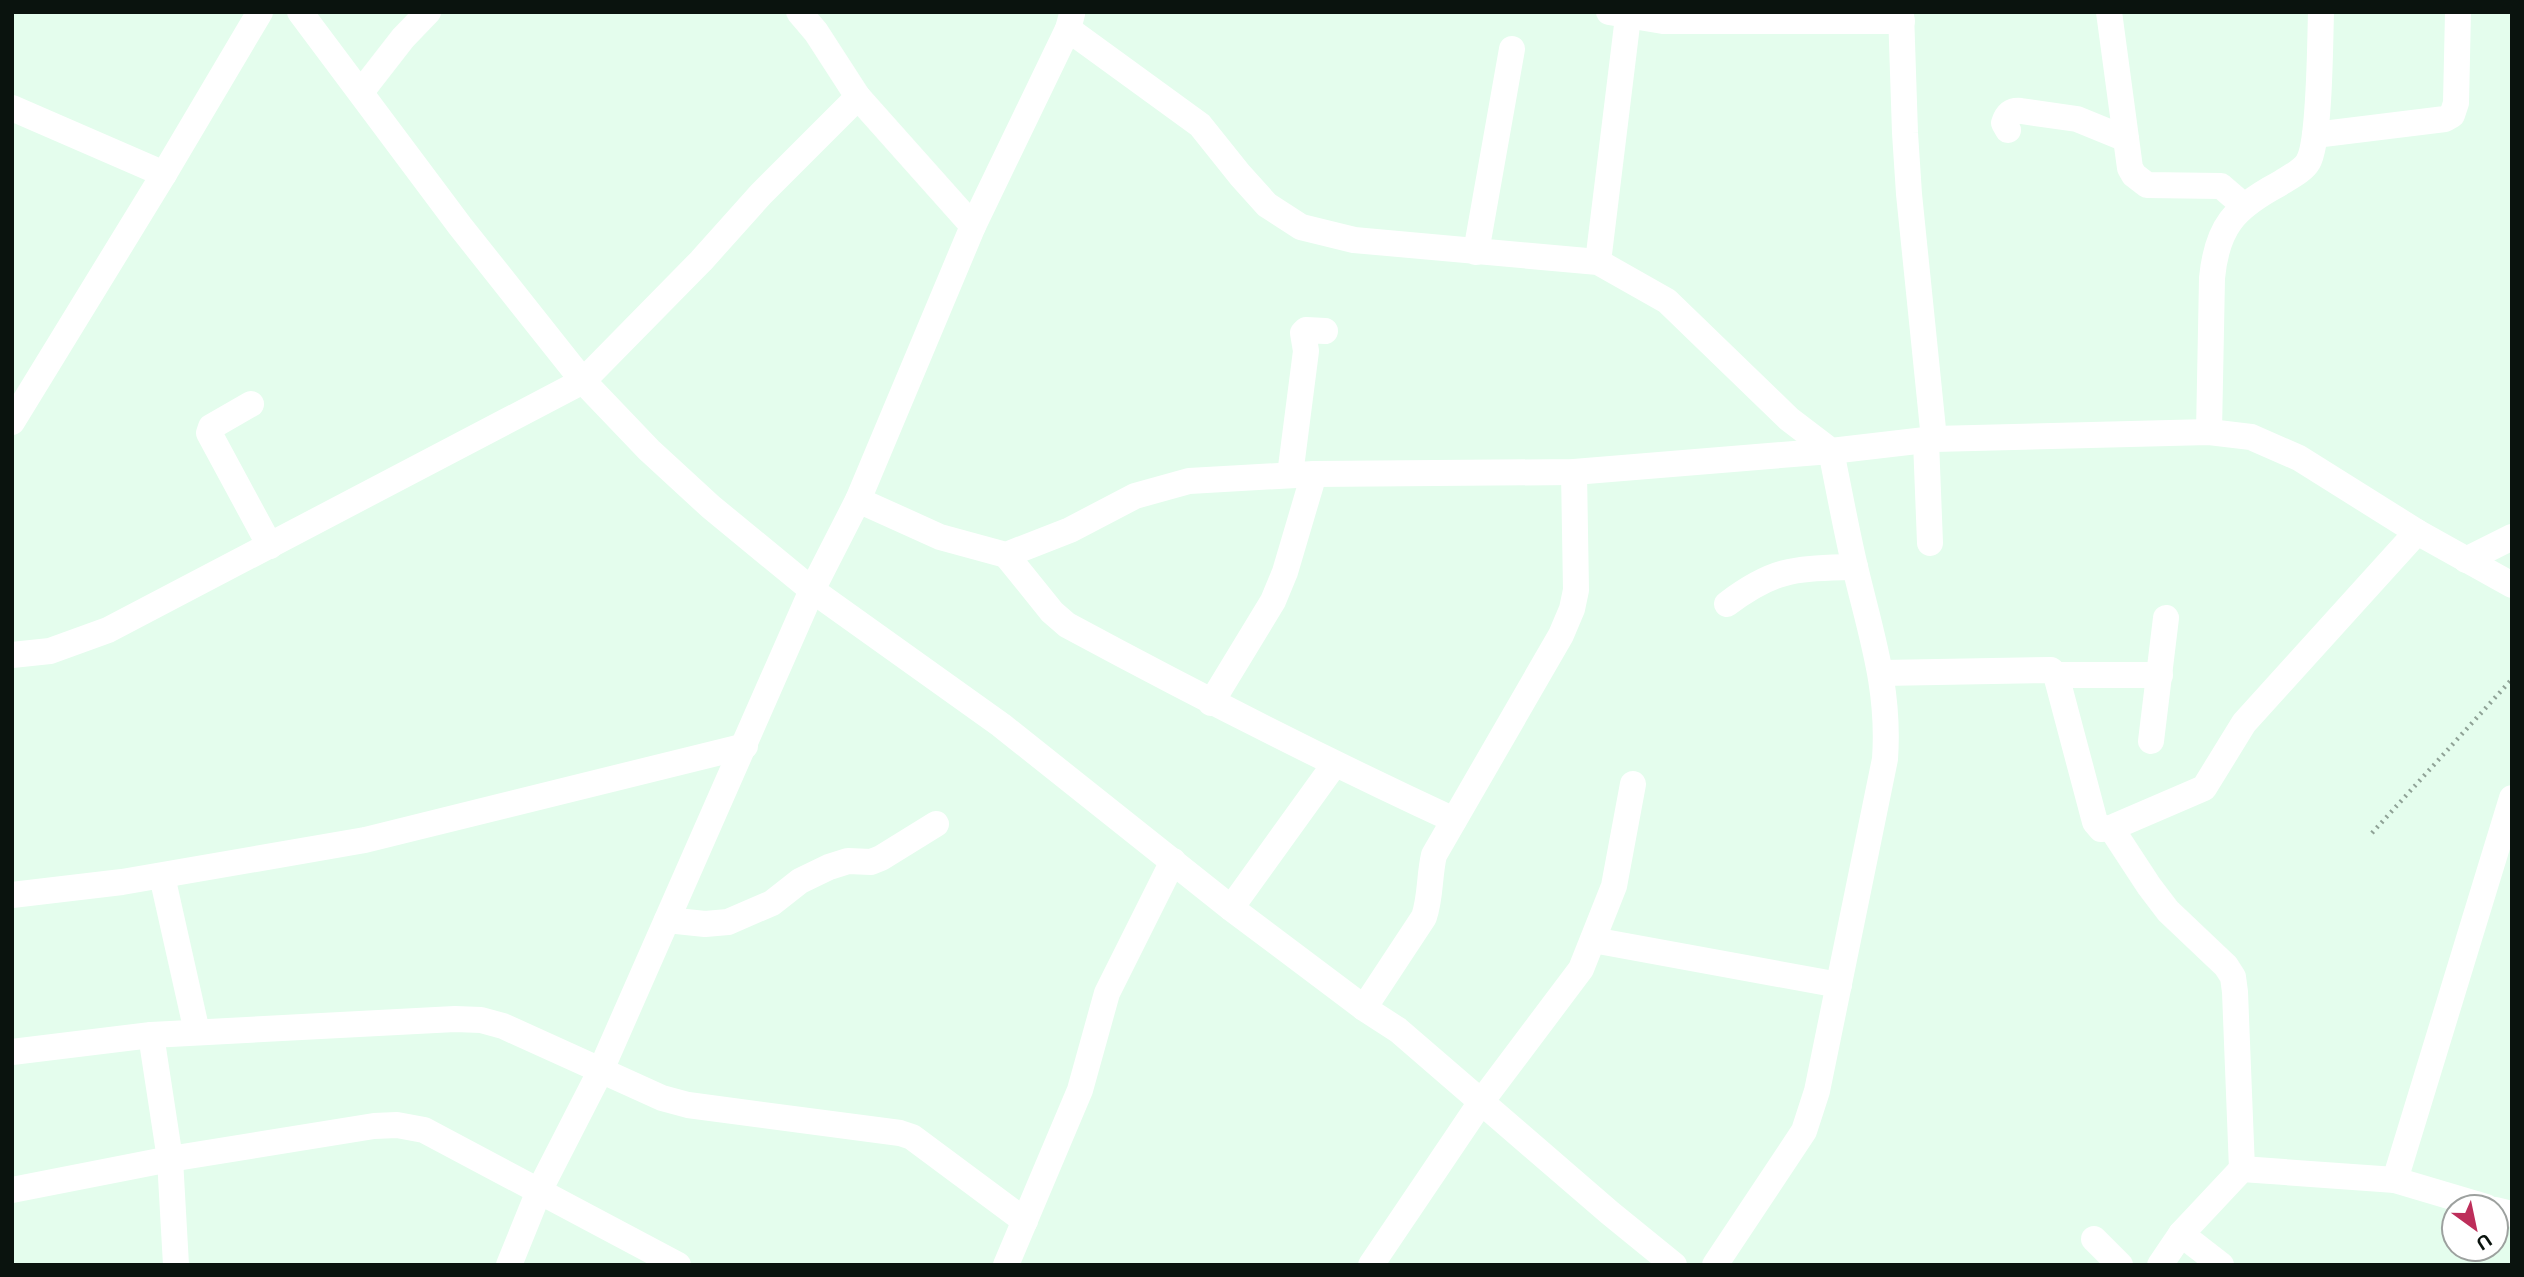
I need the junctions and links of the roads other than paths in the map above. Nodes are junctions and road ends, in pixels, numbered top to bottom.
1 (260, 12) edge
2 (300, 12) edge
3 (428, 12) edge
4 (799, 12) edge
5 (2109, 12) edge
6 (2321, 12) edge
7 (2458, 12) edge
8 (1618, 15) edge
9 (1902, 16) edge
10 (1070, 21) edge
11 (1511, 49) dead end
12 (361, 92) junction
13 (858, 97) junction
14 (12, 108) edge
15 (2008, 130) dead end
16 (2315, 135) junction
17 (2126, 139) junction
18 (164, 174) junction
19 (2243, 205) junction
20 (974, 226) junction
21 (1476, 252) junction
22 (1598, 262) junction
23 (1325, 331) dead end
24 (583, 381) junction
25 (251, 404) dead end
26 (12, 422) edge
27 (2210, 432) junction
28 (1930, 440) junction
29 (1831, 451) junction
30 (1574, 472) junction
31 (1302, 474) junction
32 (858, 500) junction
33 (2417, 532) junction
34 (2512, 537) edge
35 (1930, 543) dead end
36 (270, 546) junction
37 (1006, 555) junction
38 (2466, 560) junction
39 (1855, 567) junction
40 (2512, 585) edge
41 (812, 590) junction
42 (1727, 604) dead end
43 (2166, 618) dead end
44 (12, 655) edge
45 (1882, 673) junction
46 (2160, 675) junction
47 (2056, 676) junction
48 (1211, 703) junction
49 (2151, 741) dead end
50 (745, 746) junction
51 (1334, 765) junction
52 (1633, 784) dead end
53 (2512, 798) edge
54 (1454, 820) junction
55 (936, 824) dead end
56 (2111, 828) junction
57 (2506, 839) edge
58 (1173, 861) junction
59 (162, 876) junction
60 (12, 895) edge
61 (1231, 908) junction
62 (667, 920) junction
63 (1592, 940) junction
64 (1839, 985) junction
65 (1364, 1008) junction
66 (197, 1032) junction
67 (151, 1035) junction
68 (12, 1052) edge
69 (600, 1072) junction
70 (1481, 1102) junction
71 (170, 1158) junction
72 (2242, 1169) junction
73 (2395, 1180) junction
74 (12, 1191) edge
75 (539, 1191) junction
76 (2440, 1193) edge
77 (1025, 1221) junction
78 (2181, 1234) junction
79 (2094, 1239) dead end
80 (176, 1265) edge
81 (509, 1265) edge
82 (678, 1265) edge
83 (1006, 1265) edge
84 (1371, 1265) edge
85 (1674, 1265) edge
86 (1715, 1265) edge
87 (2120, 1265) edge
88 (2160, 1265) edge
89 (2221, 1265) edge

1 - 18 street
2 - 12 street
3 - 12 street
4 - 13 street
5 - 17 street
6 - 16 street
7 - 16 street
8 - 9 street
8 - 22 street
9 - 28 street
10 - 20 street
10 - 21 street
11 - 21 street
12 - 24 street
13 - 20 street
13 - 24 street
14 - 18 street
15 - 17 street
16 - 19 street
17 - 19 street
18 - 26 street
19 - 27 street
20 - 32 street
21 - 22 street
22 - 29 street
23 - 31 street
24 - 36 street
24 - 41 street
25 - 36 street
27 - 28 street
27 - 33 street
28 - 29 street
28 - 35 street
29 - 30 street
29 - 39 street
30 - 31 street
30 - 54 street
31 - 37 street
31 - 48 street
32 - 37 street
32 - 41 street
33 - 38 street
33 - 56 street
34 - 38 street
36 - 44 street
37 - 48 street
38 - 40 street
39 - 42 street
39 - 45 street
41 - 50 street
41 - 58 street
43 - 46 street
45 - 47 street
45 - 64 street
46 - 47 street
46 - 49 street
47 - 56 street
48 - 51 street
50 - 59 street
50 - 62 street
51 - 54 street
51 - 61 street
52 - 63 street
53 - 57 street
54 - 65 street
55 - 62 street
56 - 72 street
57 - 73 street
58 - 61 street
58 - 77 street
59 - 60 street
59 - 66 street
61 - 65 street
62 - 69 street
63 - 64 street
63 - 70 street
64 - 86 street
65 - 70 street
66 - 67 street
66 - 69 street
67 - 68 street
67 - 71 street
69 - 75 street
69 - 77 street
70 - 84 street
70 - 85 street
71 - 74 street
71 - 75 street
71 - 80 street
72 - 73 street
72 - 78 street
73 - 76 street
75 - 81 street
75 - 82 street
77 - 83 street
78 - 88 street
78 - 89 street
79 - 87 street

